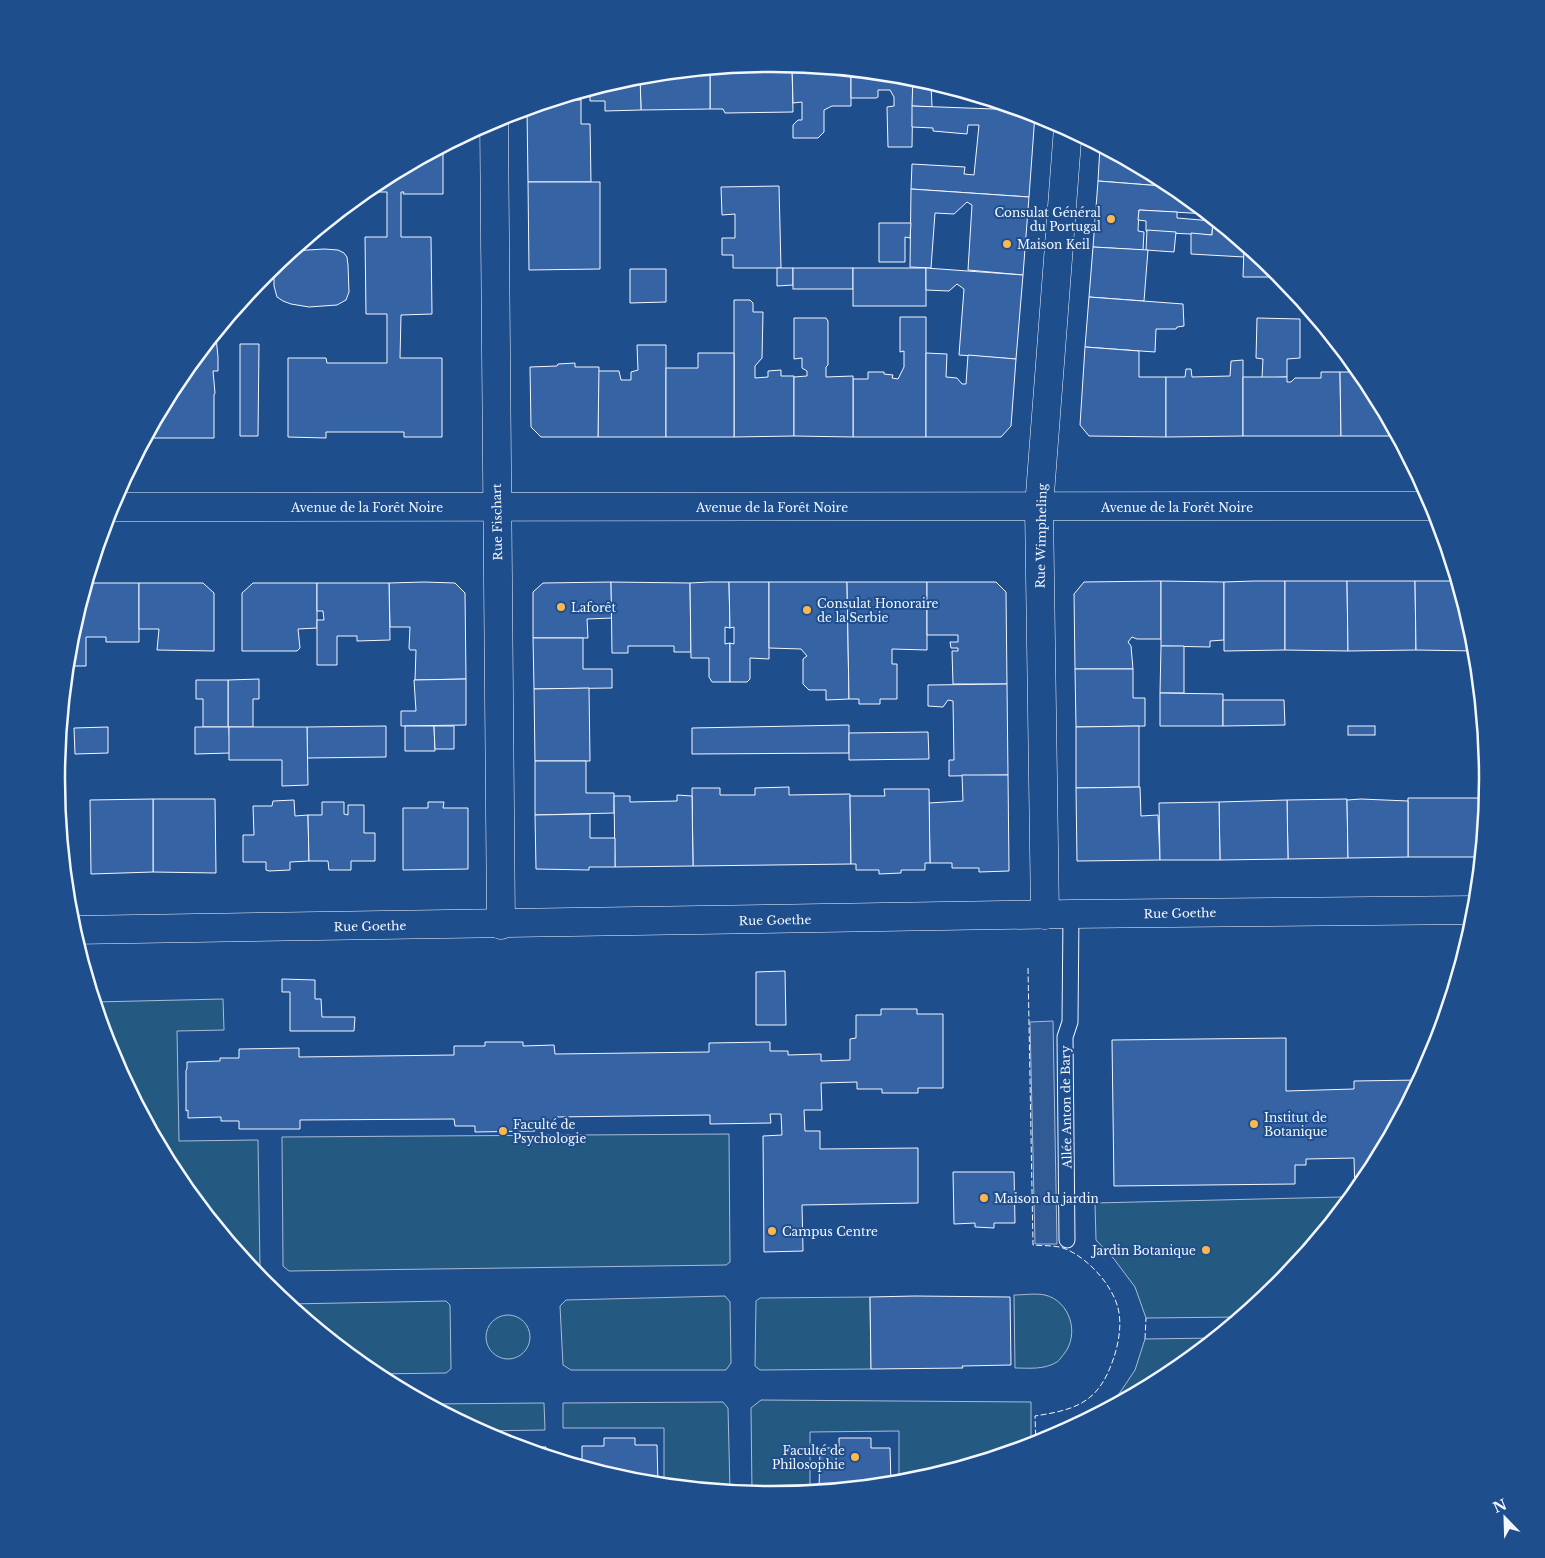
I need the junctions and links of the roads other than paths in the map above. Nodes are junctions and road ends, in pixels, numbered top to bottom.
1 (494, 129) edge
2 (1067, 136) edge
3 (1425, 506) edge
4 (119, 507) edge
5 (497, 507) junction
6 (1039, 507) junction
7 (1467, 910) edge
8 (1058, 914) junction
9 (501, 925) junction
10 (82, 930) edge
11 (1067, 1240) dead end

1 - 5 street, Rue Fischart
2 - 6 street, Rue Wimpheling
3 - 6 street, Avenue de la Forêt Noire
4 - 5 street, Avenue de la Forêt Noire
5 - 6 street, Avenue de la Forêt Noire
5 - 9 street, Rue Fischart
6 - 8 street, Rue Wimpheling
7 - 8 street, Rue Goethe
8 - 9 street, Rue Goethe
8 - 11 lane, Allée Anton de Bary
9 - 10 street, Rue Goethe

